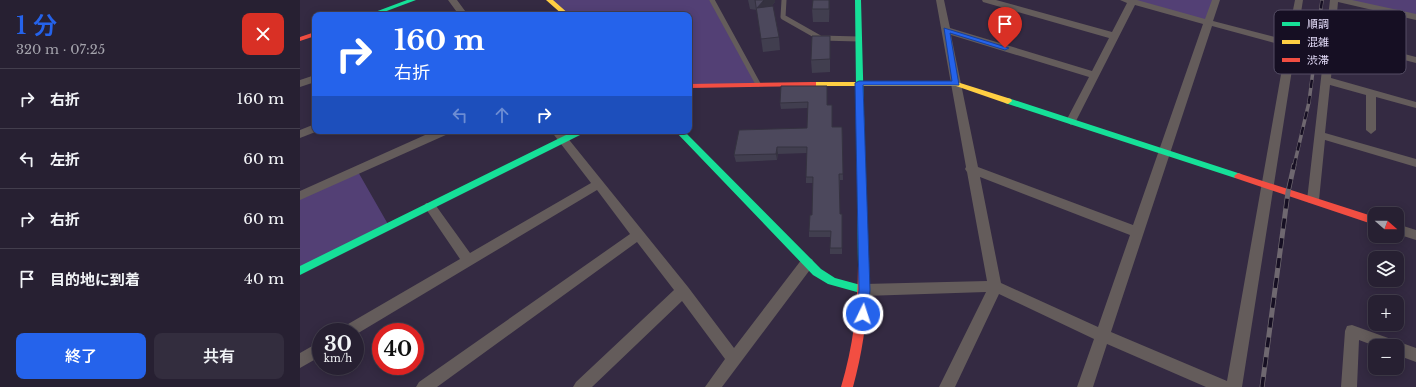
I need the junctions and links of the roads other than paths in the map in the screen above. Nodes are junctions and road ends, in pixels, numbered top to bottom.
1 (413, 0) edge
2 (452, 0) edge
3 (549, 0) edge
4 (712, 0) edge
5 (784, 0) edge
6 (858, 0) edge
7 (940, 0) edge
8 (986, 0) edge
9 (1216, 0) edge
10 (1299, 0) edge
11 (1334, 0) edge
12 (1341, 0) edge
13 (1129, 1) edge
14 (1297, 10) edge
15 (1333, 10) edge
16 (1385, 10) edge
17 (379, 12) edge
18 (462, 12) edge
19 (563, 12) edge
20 (1406, 15) edge
21 (1416, 17) edge
22 (1208, 22) junction
23 (946, 30) junction
24 (312, 35) edge
25 (1114, 36) junction
26 (300, 39) edge
27 (1274, 39) edge
28 (859, 40) junction
29 (1406, 57) edge
30 (1416, 60) edge
31 (1286, 74) edge
32 (1326, 74) edge
33 (1094, 75) junction
34 (312, 79) edge
35 (1325, 80) junction
36 (859, 83) junction
37 (300, 84) edge
38 (758, 84) junction
39 (957, 84) junction
40 (692, 86) edge
41 (1371, 92) junction
42 (1416, 105) edge
43 (1071, 121) junction
44 (312, 129) edge
45 (1371, 130) dead end
46 (300, 134) edge
47 (437, 134) edge
48 (682, 134) edge
49 (560, 135) edge
50 (1319, 135) junction
51 (1165, 152) junction
52 (1416, 163) edge
53 (971, 169) junction
54 (598, 184) junction
55 (1266, 185) junction
56 (300, 196) edge
57 (1313, 200) junction
58 (430, 206) junction
59 (1368, 219) edge
60 (1404, 231) edge
61 (1137, 232) junction
62 (638, 235) junction
63 (1416, 235) edge
64 (468, 261) junction
65 (806, 263) junction
66 (300, 271) edge
67 (995, 286) junction
68 (864, 290) junction
69 (683, 291) junction
70 (363, 323) edge
71 (1103, 336) junction
72 (1373, 339) edge
73 (1404, 351) edge
74 (312, 354) edge
75 (1416, 356) edge
76 (734, 360) junction
77 (300, 361) edge
78 (424, 387) edge
79 (581, 387) edge
80 (713, 387) edge
81 (847, 387) edge
82 (947, 387) edge
83 (1085, 387) edge
84 (1223, 387) edge
85 (1234, 387) edge
86 (1349, 387) edge

1 - 17 street
2 - 18 street
3 - 19 street
4 - 38 lane
5 - 28 lane
6 - 28 street
7 - 23 street
8 - 25 street
9 - 22 street
10 - 14 street
11 - 15 street
12 - 16 street
13 - 22 street
13 - 25 street
20 - 21 street
22 - 27 street
22 - 51 street
23 - 33 street
23 - 39 street
24 - 26 street
25 - 33 street
28 - 36 street
29 - 30 street
31 - 55 street
32 - 35 street
33 - 43 street
34 - 37 street
35 - 41 street
35 - 50 street
36 - 38 street
36 - 39 street
36 - 68 street
38 - 40 street
39 - 43 street
39 - 53 street
41 - 42 street
41 - 45 street
43 - 51 street
44 - 46 street
47 - 56 street
48 - 65 street
49 - 54 street
49 - 58 street
50 - 52 street
50 - 57 street
51 - 55 street
51 - 61 street
53 - 61 street
53 - 67 street
54 - 62 street
54 - 64 street
55 - 57 street
55 - 85 street
57 - 59 street
58 - 64 street
58 - 66 street
60 - 63 street
61 - 71 street
62 - 69 street
62 - 78 street
64 - 70 street
65 - 68 street
65 - 76 street
67 - 68 street
67 - 71 street
67 - 82 street
68 - 81 street
69 - 76 street
69 - 79 street
71 - 83 street
71 - 84 street
72 - 86 street
73 - 75 street
74 - 77 street
76 - 80 street

